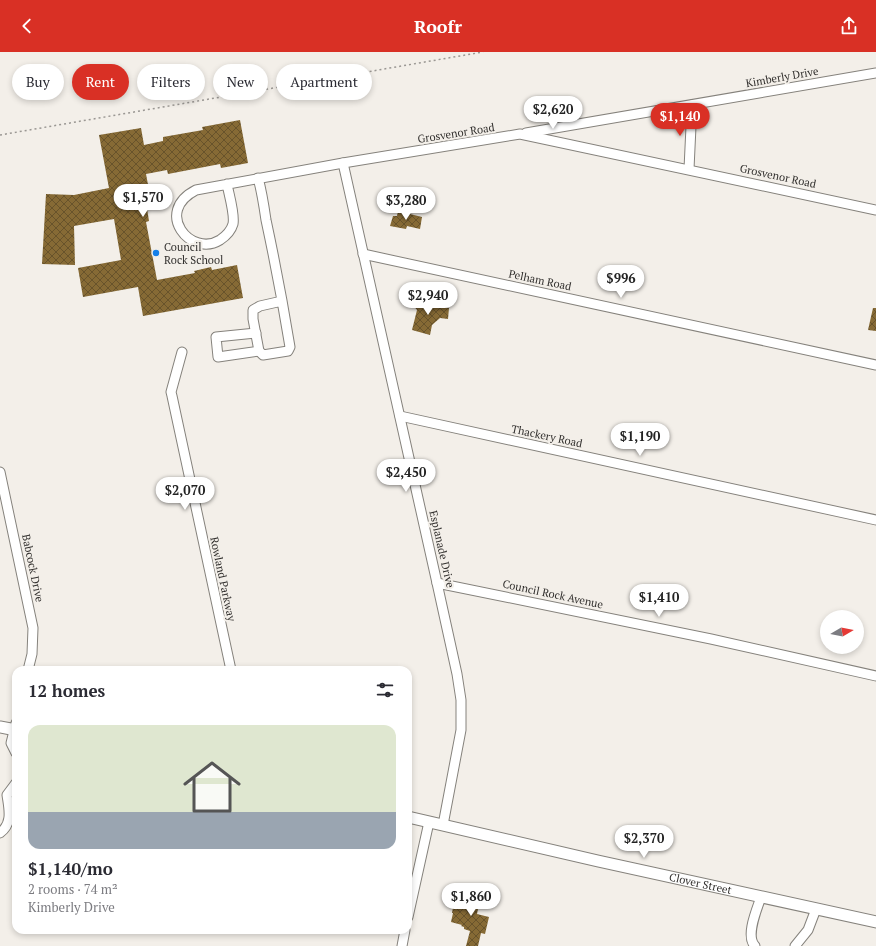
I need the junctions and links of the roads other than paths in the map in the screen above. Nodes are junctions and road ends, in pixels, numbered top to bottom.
1 (876, 73) edge
2 (692, 105) junction
3 (520, 134) junction
4 (343, 164) junction
5 (689, 169) junction
6 (258, 178) junction
7 (227, 184) junction
8 (876, 210) edge
9 (362, 254) junction
10 (282, 301) junction
11 (256, 333) junction
12 (182, 352) dead end
13 (259, 352) junction
14 (876, 365) edge
15 (400, 416) junction
16 (0, 472) edge
17 (876, 520) edge
18 (437, 583) junction
19 (29, 666) edge
20 (229, 666) edge
21 (876, 676) edge
22 (0, 727) edge
23 (12, 728) edge
24 (12, 788) edge
25 (412, 818) edge
26 (429, 822) junction
27 (443, 825) junction
28 (0, 833) edge
29 (761, 896) junction
30 (412, 899) edge
31 (816, 909) junction
32 (876, 922) edge
33 (404, 934) edge
34 (402, 946) edge
35 (755, 946) edge
36 (794, 946) edge

1 - 2 street, Kimberly Drive
2 - 3 street, Kimberly Drive
2 - 5 street
3 - 4 street, Grosvenor Road
3 - 5 street, Grosvenor Road
4 - 6 street, Grosvenor Road
4 - 9 street, Esplanade Drive
5 - 8 street, Grosvenor Road
6 - 7 street, Grosvenor Road
6 - 10 street
7 - 7 street, Grosvenor Road
9 - 14 street, Pelham Road
9 - 15 street, Esplanade Drive
10 - 11 street
10 - 13 street
11 - 13 street
11 - 13 street
12 - 20 street, Rowland Parkway
15 - 17 street, Thackery Road
15 - 18 street, Esplanade Drive
16 - 19 street, Babcock Drive
18 - 21 street, Council Rock Avenue
18 - 27 street, Esplanade Drive
22 - 23 main road
24 - 28 street
25 - 26 main road, Clover Street
26 - 27 main road, Clover Street
26 - 30 street
27 - 29 main road, Clover Street
29 - 31 main road, Clover Street
29 - 35 street
31 - 32 main road, Clover Street
31 - 36 street
33 - 34 street

